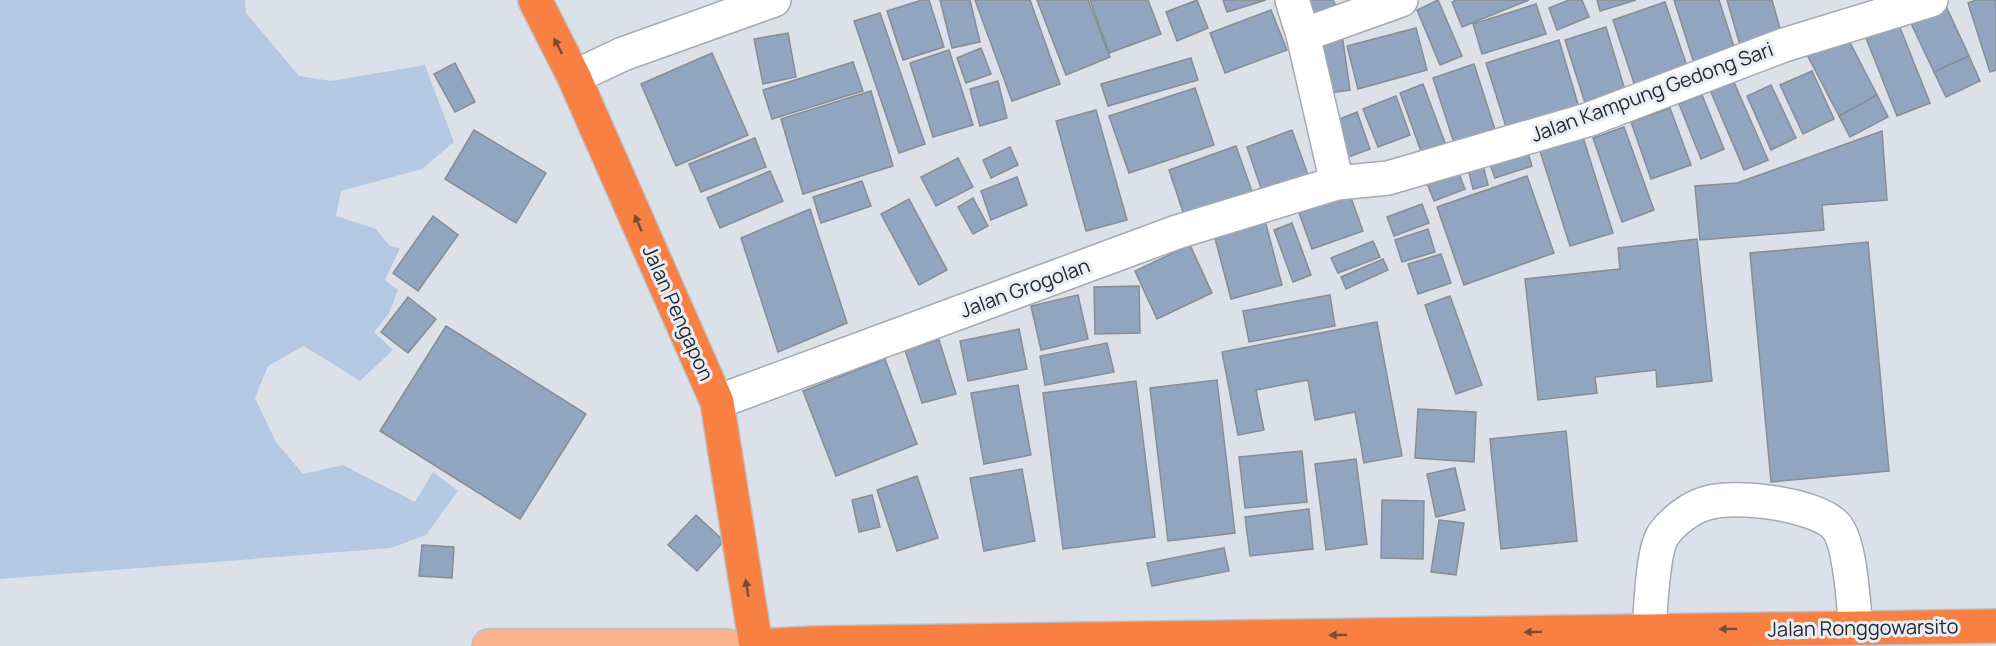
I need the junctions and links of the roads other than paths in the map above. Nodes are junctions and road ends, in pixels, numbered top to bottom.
1 (535, 0) edge
2 (774, 0) edge
3 (1292, 0) edge
4 (1401, 0) edge
5 (1931, 0) edge
6 (1303, 35) junction
7 (574, 77) junction
8 (1336, 183) junction
9 (717, 402) junction
10 (1996, 626) edge
11 (1856, 627) junction
12 (1649, 630) junction
13 (814, 644) edge
14 (489, 646) edge
15 (643, 646) edge
16 (727, 646) edge
17 (758, 646) edge

7 -> 1 highway, Jalan Pengapon
2 - 7 street
3 - 6 street
4 - 6 street
5 - 8 street, Jalan Kampung Gedong Sari
6 - 8 street
9 -> 7 highway, Jalan Pengapon
8 - 9 street, Jalan Grogolan
17 -> 9 highway, Jalan Pengapon
10 - 11 highway, Jalan Ronggowarsito
11 -> 12 highway, Jalan Ronggowarsito
11 - 12 street
12 -> 13 highway, Jalan Ronggowarsito
13 - 17 highway, Jalan Ronggowarsito
14 - 15 main road
15 - 16 main road

